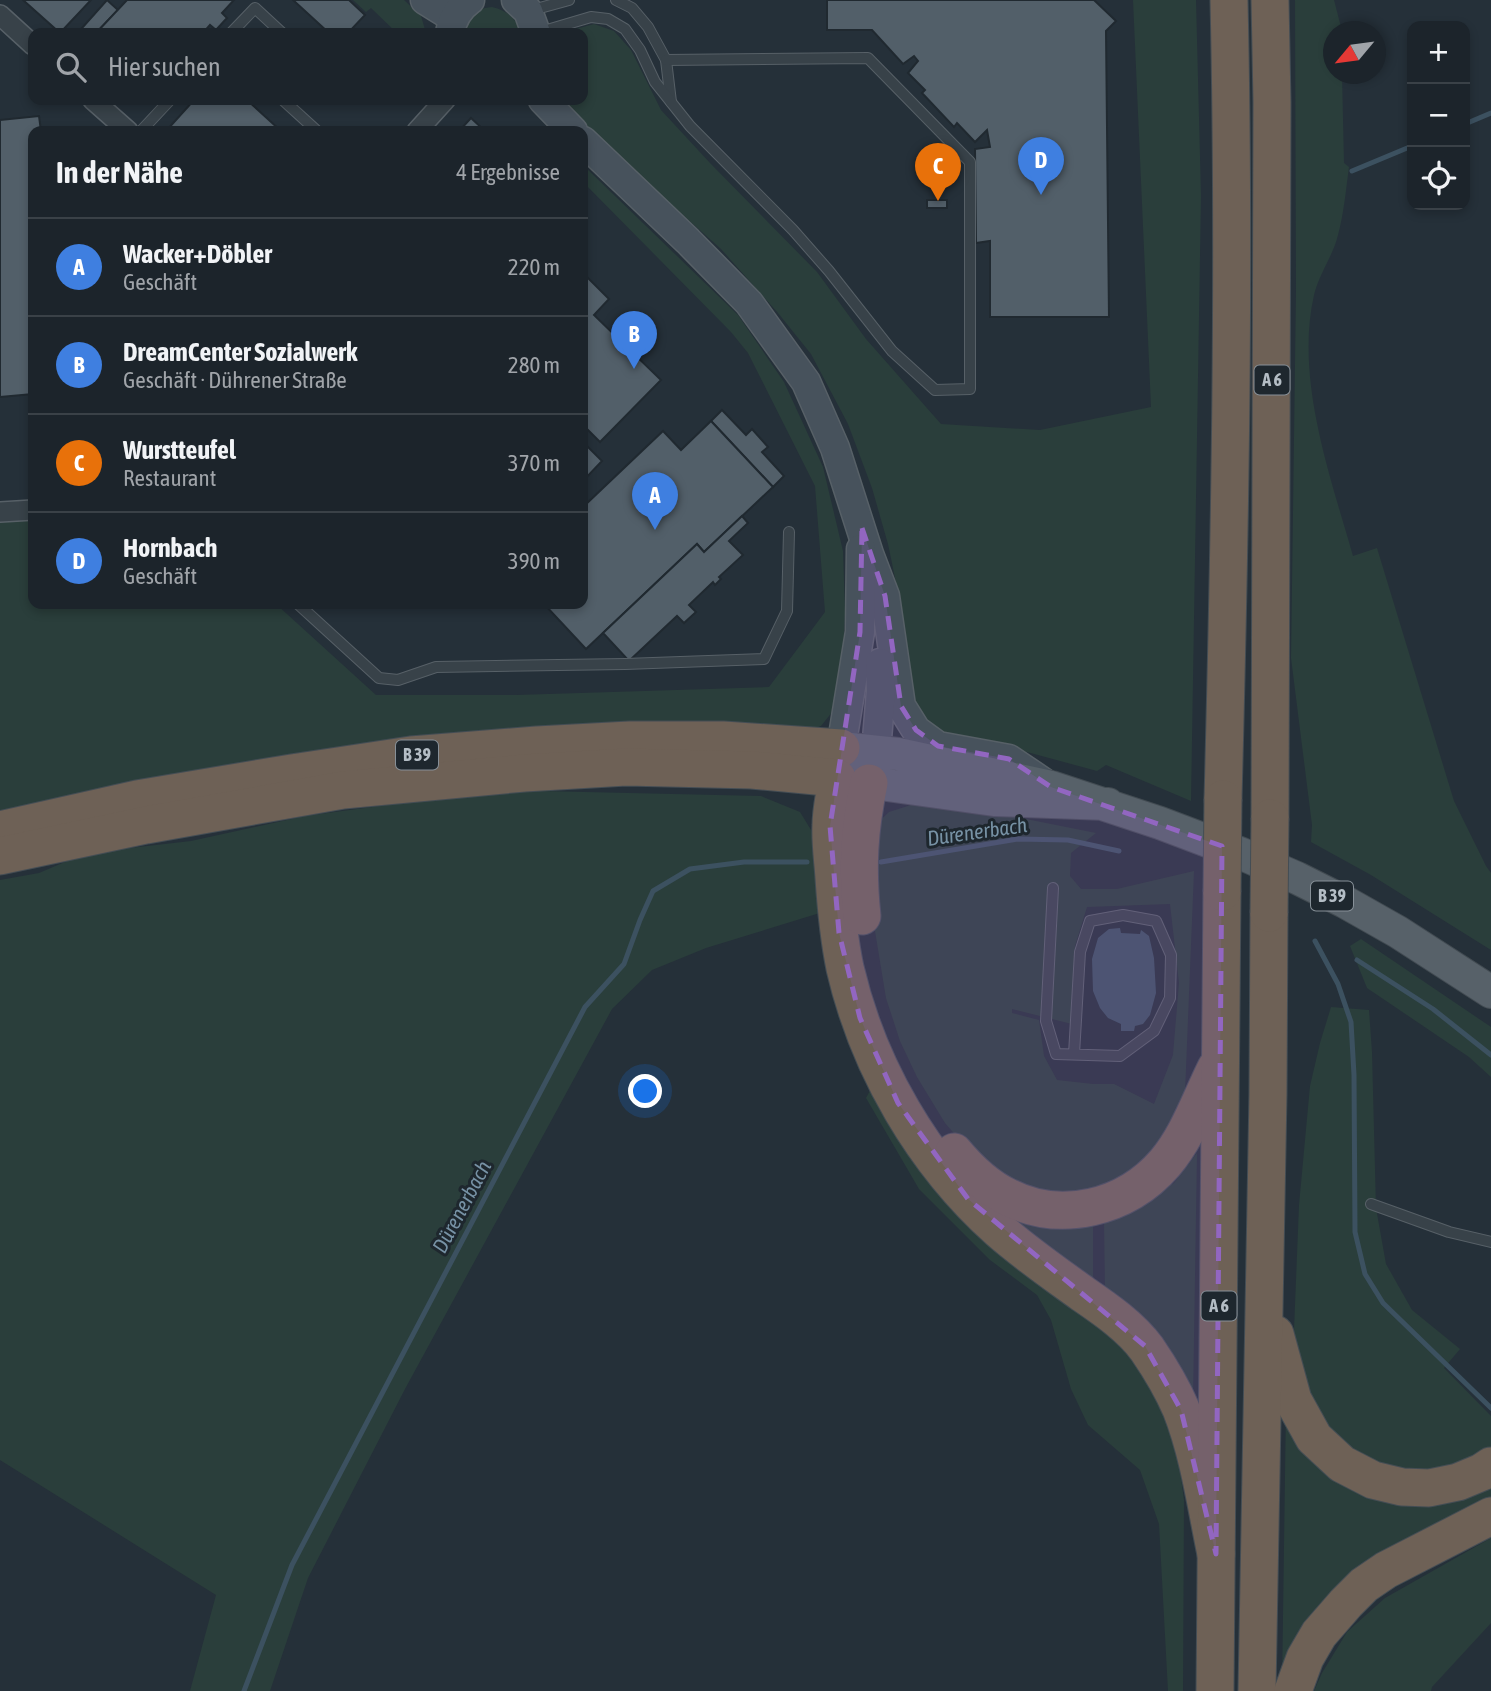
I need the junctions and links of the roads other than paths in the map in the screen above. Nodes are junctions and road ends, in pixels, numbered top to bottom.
1 (425, 0) edge
2 (569, 0) edge
3 (616, 0) edge
4 (1229, 0) edge
5 (1270, 0) edge
6 (0, 15) edge
7 (458, 17) edge
8 (529, 19) edge
9 (236, 28) edge
10 (277, 28) edge
11 (28, 40) edge
12 (666, 61) junction
13 (671, 103) junction
14 (99, 105) edge
15 (165, 105) edge
16 (288, 105) edge
17 (440, 105) edge
18 (548, 105) edge
19 (122, 126) edge
20 (146, 126) edge
21 (312, 126) edge
22 (422, 126) edge
23 (568, 126) edge
24 (588, 146) edge
25 (28, 510) edge
26 (0, 512) edge
27 (789, 532) dead end
28 (866, 541) junction
29 (303, 609) edge
30 (856, 765) junction
31 (752, 770) junction
32 (1051, 787) junction
33 (1108, 804) junction
34 (830, 827) junction
35 (0, 830) edge
36 (0, 856) edge
37 (1053, 888) dead end
38 (1491, 992) edge
39 (1074, 1054) junction
40 (1221, 1058) junction
41 (1371, 1204) dead end
42 (1491, 1242) edge
43 (1264, 1296) junction
44 (1491, 1466) edge
45 (1491, 1516) edge
46 (1216, 1553) junction
47 (1215, 1691) edge
48 (1257, 1691) edge
49 (1293, 1691) edge

1 - 7 main road
2 - 8 lane
3 - 12 lane
4 - 40 highway, A 6, bridge
5 - 43 highway, A 6, bridge
6 - 11 street
8 - 13 lane
9 - 10 lane
12 - 13 lane
12 - 13 lane
14 - 19 street
15 - 20 lane
16 - 21 lane
17 - 22 street
18 - 23 main road
24 - 28 main road
25 - 26 street
27 - 29 lane
28 - 30 main road
28 - 32 main road
30 - 31 highway, B 39
30 - 32 main road, B 39
30 - 33 main road, B 39
30 - 34 highway
30 - 35 highway, B 39
30 - 40 highway
31 - 34 highway
31 - 36 highway, B 39
32 - 33 main road, B 39
33 - 38 main road, B 39
34 - 46 highway
37 - 39 lane
39 - 39 lane
40 - 46 highway, A 6
41 - 42 lane
43 - 44 highway
43 - 48 highway, A 6
45 - 49 highway
46 - 47 highway, A 6

